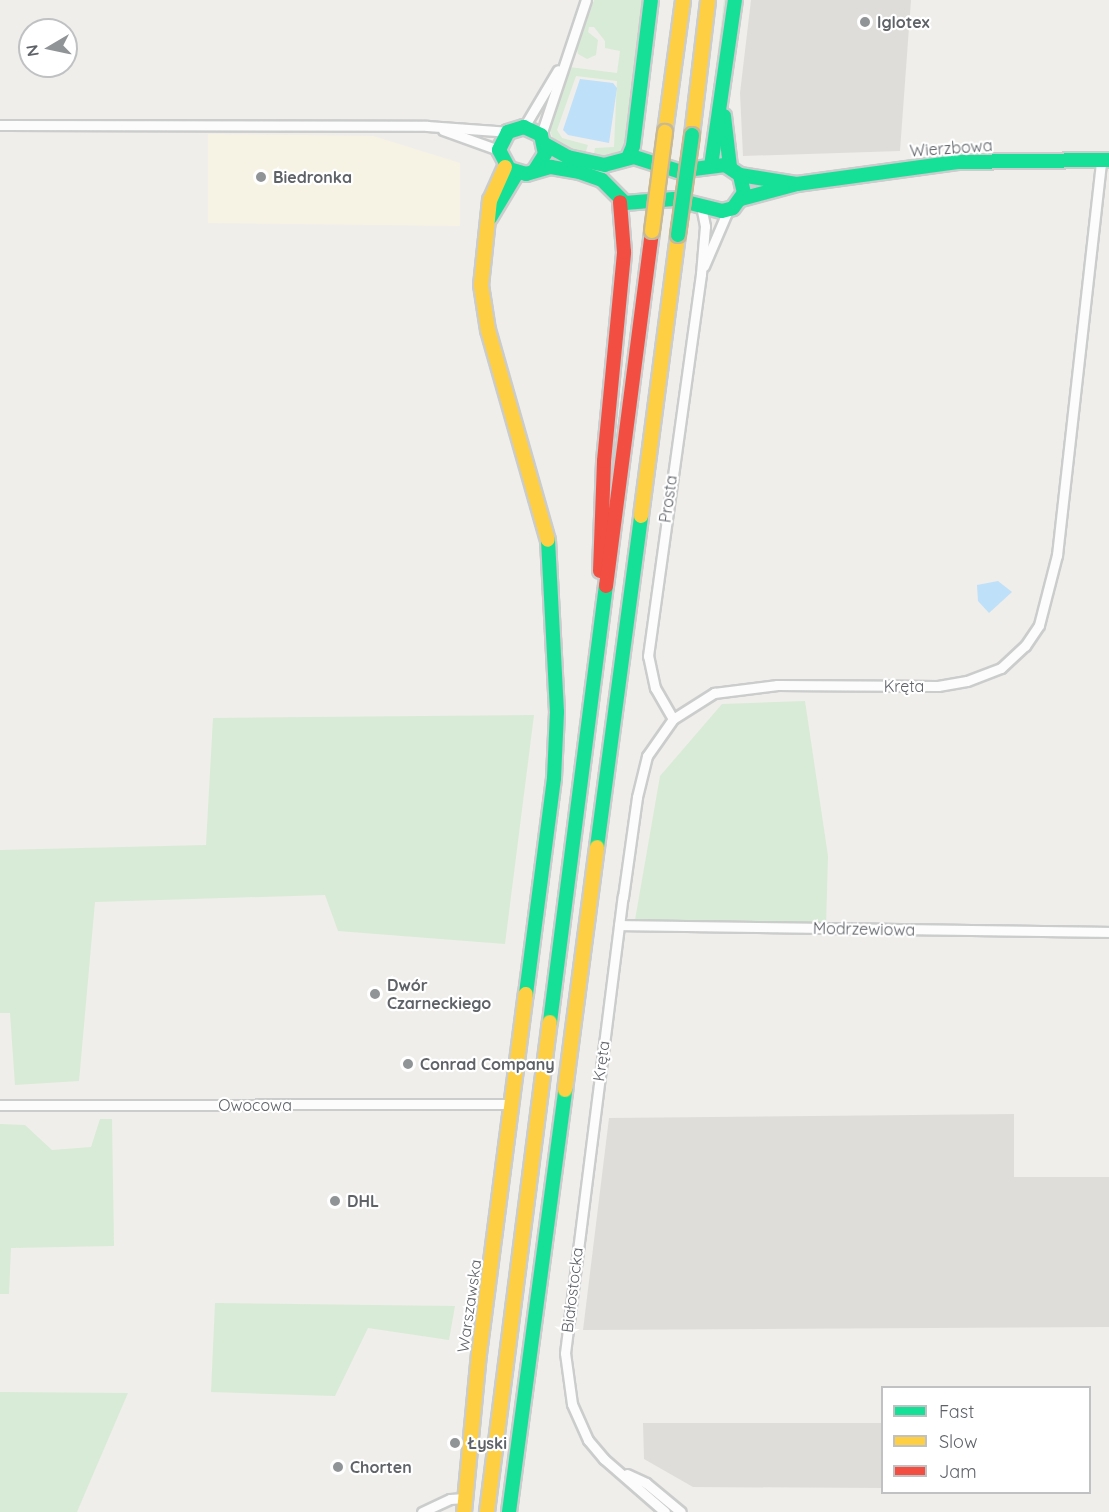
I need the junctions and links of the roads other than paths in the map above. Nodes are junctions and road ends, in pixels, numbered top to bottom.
1 (586, 0) edge
2 (651, 0) edge
3 (673, 0) edge
4 (683, 0) edge
5 (709, 0) edge
6 (735, 0) edge
7 (561, 66) junction
8 (670, 89) junction
9 (723, 101) junction
10 (0, 125) edge
11 (435, 127) junction
12 (524, 127) junction
13 (508, 132) junction
14 (543, 140) junction
15 (499, 150) junction
16 (1105, 160) edge
17 (622, 161) junction
18 (711, 166) junction
19 (511, 170) junction
20 (535, 170) junction
21 (735, 171) junction
22 (797, 184) junction
23 (609, 187) junction
24 (741, 200) junction
25 (620, 202) junction
26 (701, 206) junction
27 (728, 210) junction
28 (701, 274) junction
29 (600, 648) junction
30 (673, 719) junction
31 (619, 925) junction
32 (1109, 932) edge
33 (596, 1095) joint
34 (511, 1104) junction
35 (0, 1105) edge
36 (616, 1470) junction
37 (464, 1505) edge
38 (422, 1512) edge
39 (487, 1512) edge
40 (509, 1512) edge
41 (666, 1512) edge
42 (681, 1512) edge

1 - 7 street
2 - 17 main road
3 - 8 main road
4 - 8 main road
5 - 40 main road, bridge
6 - 9 main road
7 - 12 street
7 - 14 street
8 - 29 main road, bridge
9 - 18 main road
9 - 21 main road
10 - 11 street
11 - 13 street
11 - 15 street
12 - 13 main road
12 - 14 main road
13 - 15 main road
14 - 17 main road, Wierzbowa
14 - 20 main road
15 - 19 main road
16 - 22 main road, Wierzbowa
16 - 30 street, Kręta
17 - 18 main road, Wierzbowa
17 - 23 main road
18 - 21 main road, Wierzbowa
19 - 20 main road
19 - 34 main road, Warszawska
20 - 23 main road
21 - 22 main road, Wierzbowa
21 - 24 main road
22 - 24 main road, Wierzbowa
23 - 25 main road
24 - 27 main road
25 - 26 main road
25 - 29 main road
26 - 27 main road
26 - 28 street, Prosta
27 - 28 street, Prosta
28 - 30 street, Prosta
29 - 39 main road
30 - 31 street, Kręta
31 - 32 street, Modrzewiowa
31 - 33 street, Kręta
33 - 36 street, Białostocka
34 - 35 street, Owocowa
34 - 37 main road, Warszawska
36 - 41 street, Białostocka
36 - 42 street, Białostocka
37 - 38 street

